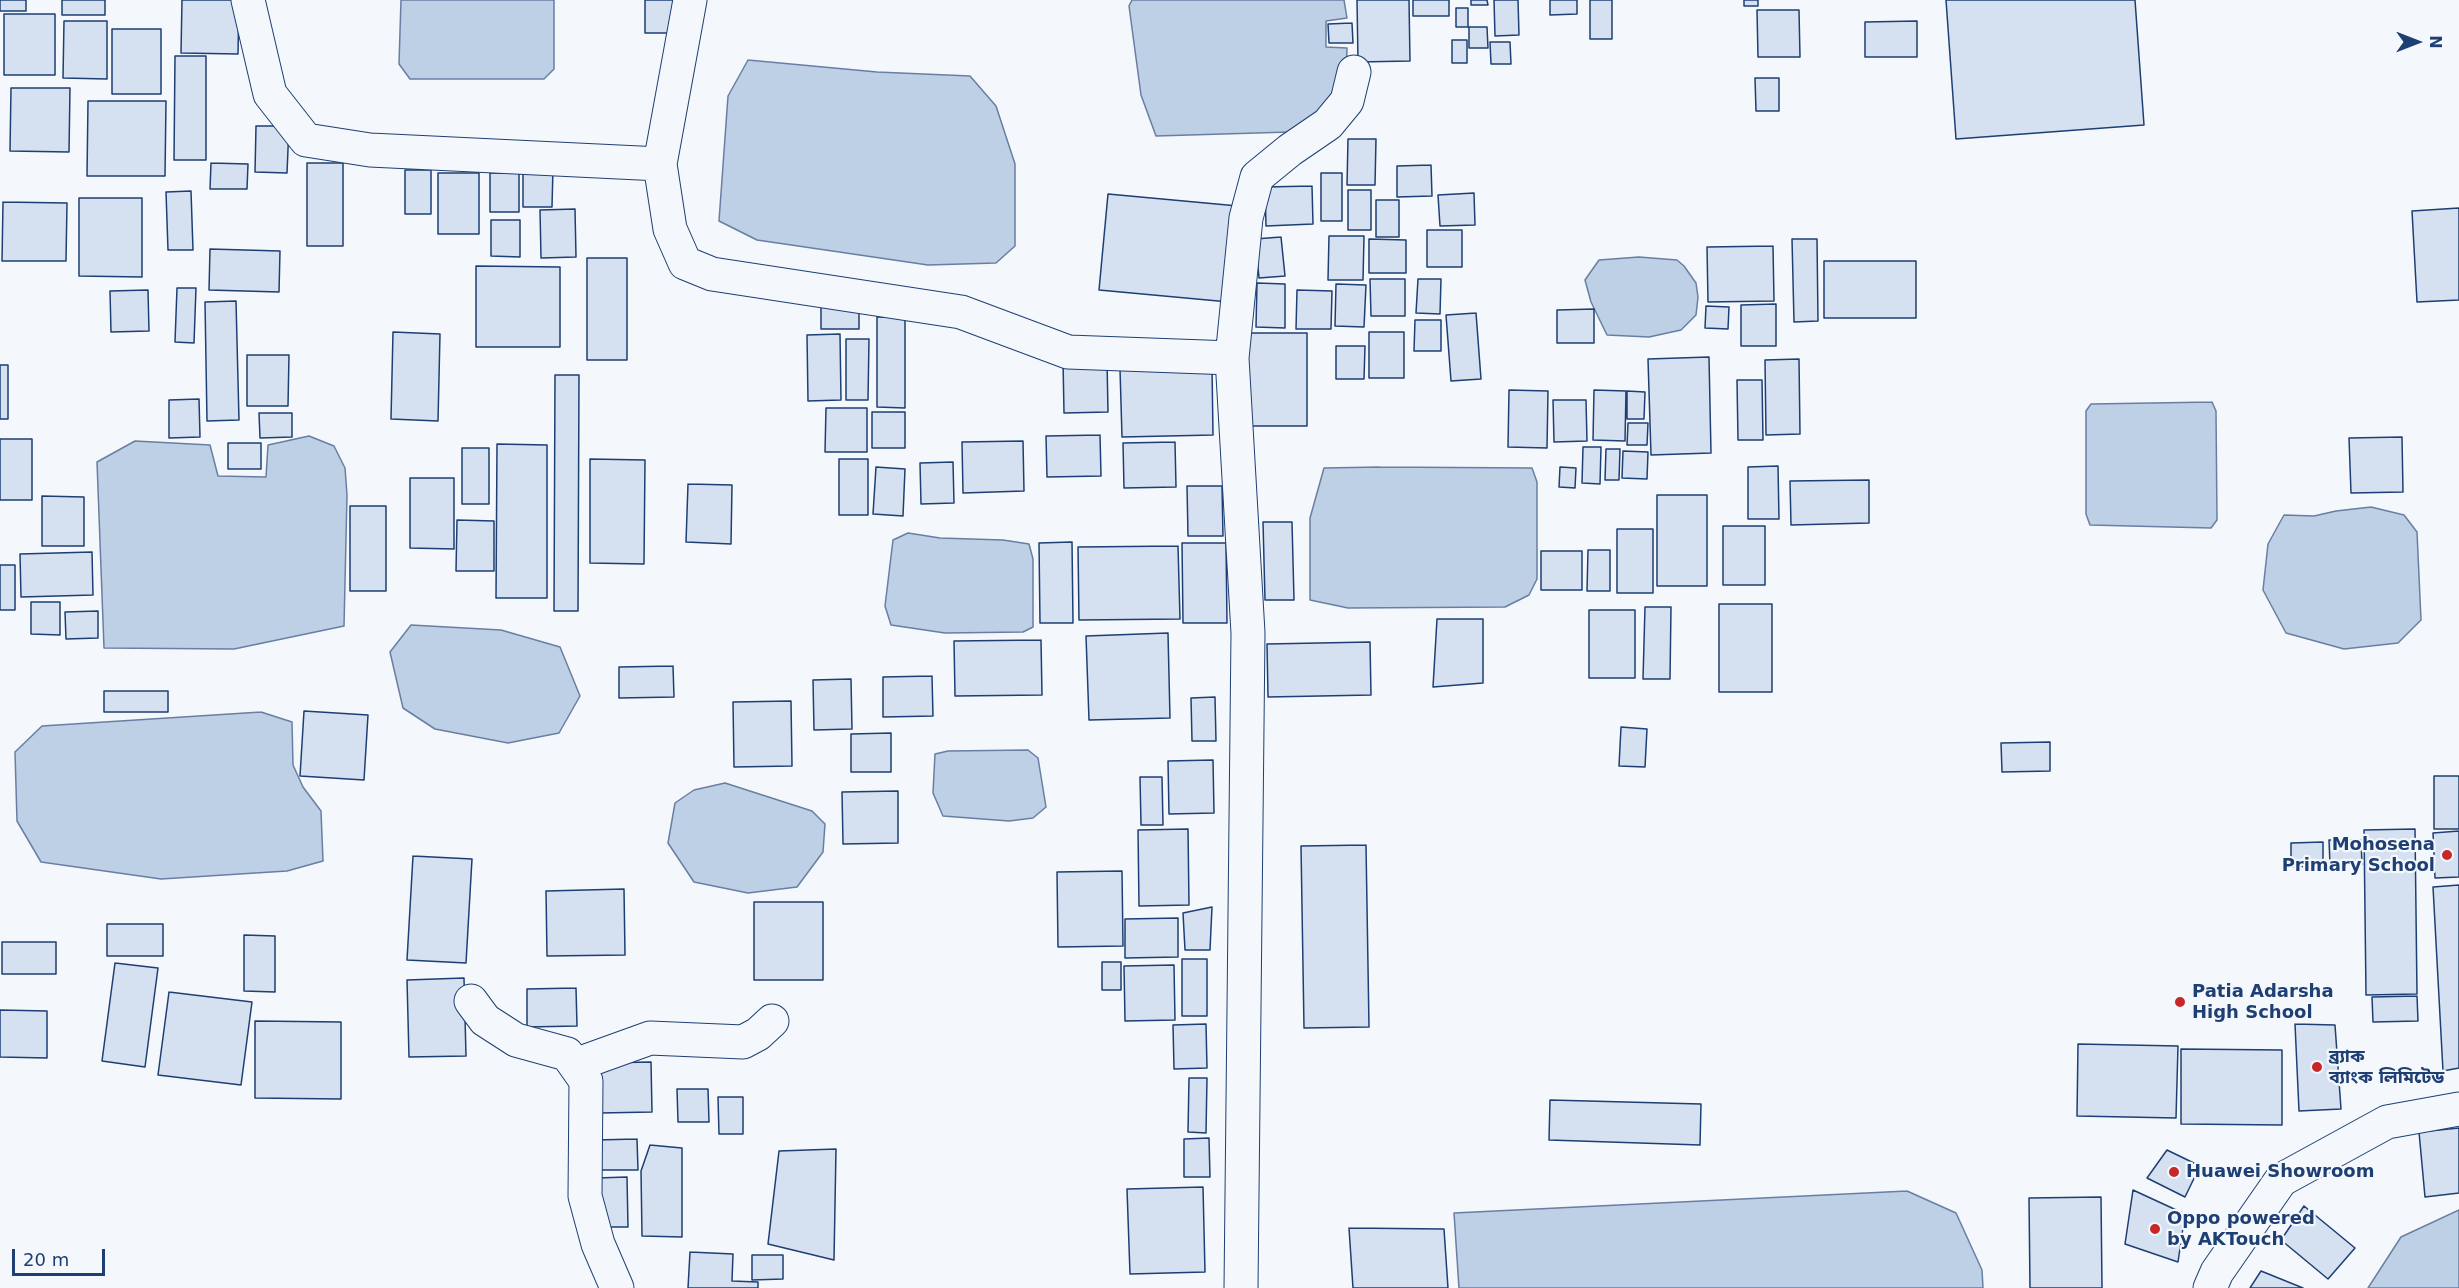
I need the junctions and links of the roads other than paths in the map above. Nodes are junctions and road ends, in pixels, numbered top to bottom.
1 (248, 0) edge
2 (690, 0) edge
3 (1354, 72) dead end
4 (660, 164) junction
5 (1232, 358) junction
6 (471, 1000) dead end
7 (772, 1021) dead end
8 (575, 1065) junction
9 (2459, 1109) edge
10 (617, 1288) edge
11 (1240, 1288) edge
12 (2210, 1288) edge

1 - 4 main road
2 - 4 main road
3 - 5 main road
4 - 5 main road
5 - 11 main road
6 - 8 main road
7 - 8 main road
8 - 10 main road
9 - 12 main road

